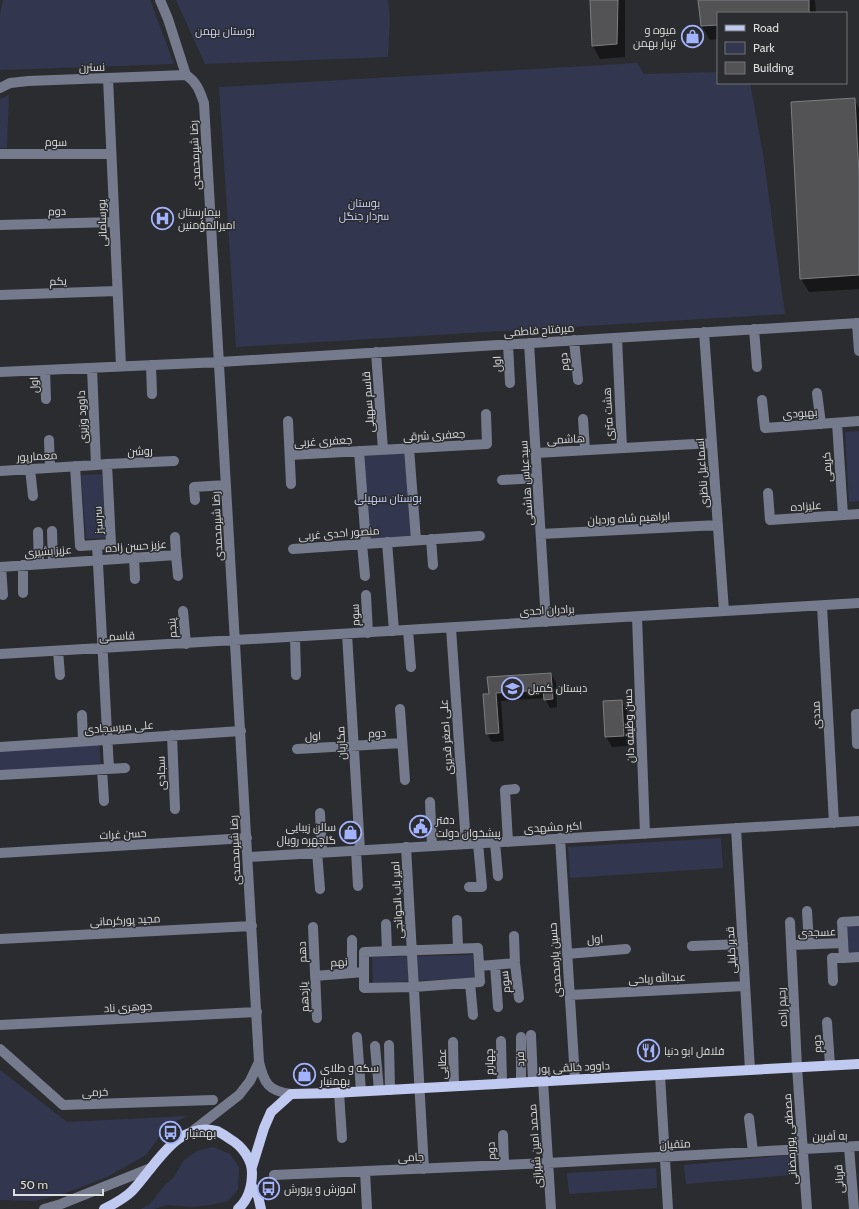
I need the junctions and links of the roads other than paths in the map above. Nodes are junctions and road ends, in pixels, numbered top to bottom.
1 (160, 0) edge
2 (186, 75) junction
3 (108, 78) junction
4 (0, 88) edge
5 (0, 154) edge
6 (112, 154) junction
7 (114, 222) junction
8 (0, 225) edge
9 (117, 291) junction
10 (0, 295) edge
11 (858, 323) edge
12 (754, 329) junction
13 (704, 332) junction
14 (617, 338) junction
15 (574, 340) junction
16 (529, 343) junction
17 (508, 344) junction
18 (859, 351) edge
19 (376, 352) junction
20 (220, 362) junction
21 (151, 365) junction
22 (121, 366) junction
23 (756, 367) dead end
24 (92, 368) junction
25 (45, 370) junction
26 (0, 372) edge
27 (578, 380) dead end
28 (510, 383) dead end
29 (817, 393) dead end
30 (152, 394) dead end
31 (46, 399) dead end
32 (762, 400) dead end
33 (486, 414) dead end
34 (583, 419) dead end
35 (288, 421) dead end
36 (859, 421) edge
37 (837, 423) junction
38 (820, 424) junction
39 (49, 440) dead end
40 (712, 443) junction
41 (409, 448) junction
42 (622, 448) junction
43 (383, 450) junction
44 (585, 450) junction
45 (359, 451) junction
46 (536, 453) junction
47 (290, 455) junction
48 (174, 461) dead end
49 (102, 465) junction
50 (74, 466) junction
51 (50, 468) junction
52 (30, 469) junction
53 (0, 471) edge
54 (537, 478) junction
55 (502, 480) dead end
56 (291, 484) dead end
57 (226, 485) junction
58 (768, 494) dead end
59 (33, 496) dead end
60 (194, 500) dead end
61 (859, 514) edge
62 (843, 515) junction
63 (718, 525) junction
64 (52, 531) dead end
65 (38, 532) dead end
66 (541, 534) junction
67 (480, 536) dead end
68 (175, 537) dead end
69 (431, 539) junction
70 (416, 540) junction
71 (387, 542) junction
72 (364, 544) junction
73 (97, 545) junction
74 (293, 548) dead end
75 (176, 555) junction
76 (134, 558) junction
77 (98, 560) junction
78 (53, 563) junction
79 (40, 564) junction
80 (23, 565) junction
81 (433, 566) dead end
82 (1, 567) edge
83 (178, 576) dead end
84 (365, 576) dead end
85 (135, 579) dead end
86 (23, 593) dead end
87 (3, 595) dead end
88 (366, 595) dead end
89 (859, 603) edge
90 (822, 606) junction
91 (183, 611) dead end
92 (724, 611) junction
93 (637, 617) junction
94 (546, 622) junction
95 (451, 628) junction
96 (408, 630) junction
97 (394, 631) junction
98 (368, 633) junction
99 (347, 634) junction
100 (295, 637) junction
101 (235, 641) junction
102 (186, 644) junction
103 (102, 648) junction
104 (58, 651) junction
105 (0, 654) edge
106 (411, 667) dead end
107 (60, 675) dead end
108 (296, 675) dead end
109 (400, 708) dead end
110 (859, 714) edge
111 (82, 715) dead end
112 (240, 731) junction
113 (172, 735) junction
114 (107, 740) junction
115 (83, 741) junction
116 (402, 743) junction
117 (857, 744) dead end
118 (353, 746) junction
119 (0, 747) edge
120 (297, 749) dead end
121 (125, 768) dead end
122 (106, 769) junction
123 (0, 775) edge
124 (405, 780) dead end
125 (505, 790) dead end
126 (104, 801) dead end
127 (430, 802) dead end
128 (174, 809) dead end
129 (320, 813) dead end
130 (859, 821) edge
131 (834, 823) junction
132 (736, 828) junction
133 (645, 834) junction
134 (247, 838) junction
135 (560, 838) junction
136 (495, 842) junction
137 (508, 842) junction
138 (478, 843) junction
139 (466, 844) junction
140 (432, 846) junction
141 (406, 848) junction
142 (358, 850) junction
143 (320, 852) junction
144 (0, 853) edge
145 (248, 856) junction
146 (498, 876) dead end
147 (358, 886) dead end
148 (469, 887) dead end
149 (320, 889) dead end
150 (807, 911) dead end
151 (457, 920) dead end
152 (859, 921) edge
153 (790, 922) dead end
154 (386, 924) dead end
155 (252, 926) junction
156 (313, 927) dead end
157 (514, 936) dead end
158 (0, 938) edge
159 (352, 940) dead end
160 (843, 943) junction
161 (743, 944) junction
162 (809, 944) junction
163 (791, 945) junction
164 (692, 946) dead end
165 (458, 948) junction
166 (626, 949) dead end
167 (412, 950) junction
168 (387, 951) junction
169 (567, 954) junction
170 (859, 957) edge
171 (844, 958) junction
172 (515, 963) junction
173 (495, 965) junction
174 (479, 966) junction
175 (364, 972) junction
176 (352, 973) junction
177 (315, 976) junction
178 (833, 981) dead end
179 (470, 983) junction
180 (414, 986) junction
181 (745, 986) junction
182 (570, 995) junction
183 (519, 998) dead end
184 (498, 1007) dead end
185 (257, 1012) junction
186 (473, 1015) dead end
187 (317, 1018) dead end
188 (827, 1022) dead end
189 (0, 1025) edge
190 (531, 1035) dead end
191 (357, 1037) dead end
192 (521, 1037) dead end
193 (501, 1041) dead end
194 (453, 1042) dead end
195 (389, 1045) dead end
196 (375, 1046) dead end
197 (0, 1050) edge
198 (259, 1062) junction
199 (859, 1064) edge
200 (830, 1065) junction
201 (797, 1067) junction
202 (750, 1070) junction
203 (660, 1075) junction
204 (575, 1079) junction
205 (543, 1081) junction
206 (521, 1082) junction
207 (533, 1082) junction
208 (502, 1083) junction
209 (454, 1086) junction
210 (420, 1088) junction
211 (379, 1090) junction
212 (390, 1090) junction
213 (360, 1091) junction
214 (339, 1092) junction
215 (291, 1094) junction
216 (212, 1100) dead end
217 (749, 1118) dead end
218 (194, 1130) junction
219 (502, 1135) dead end
220 (342, 1138) dead end
221 (854, 1147) edge
222 (803, 1149) junction
223 (753, 1152) junction
224 (665, 1157) junction
225 (548, 1163) junction
226 (504, 1165) junction
227 (151, 1168) junction
228 (252, 1168) junction
229 (424, 1169) junction
230 (365, 1171) junction
231 (274, 1175) dead end
232 (251, 1185) junction
233 (44, 1209) edge
234 (104, 1209) edge
235 (238, 1209) edge
236 (261, 1209) edge
237 (367, 1209) edge
238 (551, 1209) edge
239 (668, 1209) edge
240 (807, 1209) edge
241 (854, 1209) edge

1 - 2 street, رضا شیرمحمدی
2 - 3 street, نسترن
2 - 20 street, رضا شیرمحمدی
3 - 4 street, نسترن
3 - 6 street, پورسامانی
5 - 6 street, سوم
6 - 7 street, پورسامانی
7 - 8 street, دوم
7 - 9 street, پورسامانی
9 - 10 street, یکم
9 - 22 street, پورسامانی
11 - 12 street, میرفتاح فاطمی
11 - 18 street
12 - 13 street, میرفتاح فاطمی
12 - 23 street
13 - 14 street, میرفتاح فاطمی
13 - 40 street, اسماعیل ناظری
14 - 15 street, میرفتاح فاطمی
14 - 42 street, هشت متری
15 - 16 street, میرفتاح فاطمی
15 - 27 street, دوم
16 - 17 street, میرفتاح فاطمی
16 - 46 street, سیدعباس هاشمی
17 - 19 street, میرفتاح فاطمی
17 - 28 street, اول
19 - 20 street, میرفتاح فاطمی
19 - 43 street, قاسم سهیلی
20 - 21 street
20 - 57 street, رضا شیرمحمدی
21 - 22 street
21 - 30 street
22 - 24 street
24 - 25 street
24 - 49 street, داوود وزیری
25 - 26 street
25 - 31 street, اول
29 - 38 street
32 - 38 street, بهبودی
33 - 41 street, جعفری شرقی
34 - 44 street
35 - 47 street
36 - 37 street
37 - 38 street, بهبودی
37 - 62 street, کریمی
39 - 51 street
40 - 42 street, هشت متری
40 - 63 street, اسماعیل ناظری
41 - 43 street, جعفری شرقی
41 - 70 street
42 - 44 street, هاشمی
43 - 45 street, جعفری غربی
44 - 46 street, هاشمی
45 - 47 street, جعفری غربی
45 - 72 street
46 - 54 street, سیدعباس هاشمی
47 - 56 street
48 - 49 street, روشن
49 - 50 street
49 - 73 street, سرسبز
50 - 51 street, معمارپور
50 - 73 street, سرسبز
51 - 52 street, معمارپور
52 - 53 street, معمارپور
52 - 59 street
54 - 55 street
54 - 66 street, سیدعباس هاشمی
57 - 60 street
57 - 101 street, رضا شیرمحمدی
58 - 62 street, علیزاده
61 - 62 street
63 - 66 street, ابراهیم شاه وردیان
63 - 92 street, اسماعیل ناظری
64 - 78 street
65 - 79 street
66 - 94 street, سیدعباس هاشمی
67 - 69 street, منصور احدی غربی
68 - 75 street
69 - 70 street, منصور احدی غربی
69 - 81 street
70 - 71 street, منصور احدی غربی
71 - 72 street, منصور احدی غربی
71 - 97 street
72 - 74 street, منصور احدی غربی
72 - 84 street
73 - 77 street
75 - 76 street, عزیز حسن زاده
75 - 83 street
76 - 77 street, عزیز حسن زاده
76 - 85 street
77 - 78 street, عزیز بشیری
77 - 103 street
78 - 79 street, عزیز بشیری
79 - 80 street, عزیز بشیری
80 - 82 street, عزیز بشیری
80 - 86 street
82 - 87 street
88 - 98 street, سوم
89 - 90 street, برادران احدی
90 - 92 street, برادران احدی
90 - 131 street, مددی
91 - 102 street, پنجم
92 - 93 street, برادران احدی
93 - 94 street, برادران احدی
93 - 133 street, حسن وظیفه دان
94 - 95 street, برادران احدی
95 - 96 street, برادران احدی
95 - 139 street, علی اصغر قدیری
96 - 97 street, برادران احدی
96 - 106 street
97 - 98 street, برادران احدی
98 - 99 street, برادران احدی
99 - 100 street, برادران احدی
99 - 118 street, مکاریان
100 - 101 street, برادران احدی
100 - 108 street
101 - 102 street, قاسمی
101 - 112 street, رضا شیرمحمدی
102 - 103 street, قاسمی
103 - 104 street, قاسمی
103 - 114 street
104 - 105 street, قاسمی
104 - 107 street
109 - 116 street, دوم
110 - 117 street
111 - 115 street
112 - 113 street, علی میرسجادی
112 - 134 street, رضا شیرمحمدی
113 - 114 street, علی میرسجادی
113 - 128 street, سجادی
114 - 115 street, علی میرسجادی
114 - 122 street
115 - 119 street, علی میرسجادی
116 - 118 street, دوم
116 - 124 street, دوم
118 - 120 street, اول
118 - 142 street, مکاریان
121 - 122 street
122 - 123 street
122 - 126 street
125 - 137 street
127 - 140 street
129 - 143 street
130 - 131 street, اکبر مشهدی
131 - 132 street, اکبر مشهدی
132 - 133 street, اکبر مشهدی
132 - 161 street, قدیر خلیلی
133 - 135 street, اکبر مشهدی
134 - 144 street, حسن غرات
134 - 145 street, رضا شیرمحمدی
135 - 137 street, اکبر مشهدی
135 - 169 street, حسین یارمحمدی
136 - 137 street, اکبر مشهدی
136 - 138 street, اکبر مشهدی
136 - 146 street
138 - 139 street, اکبر مشهدی
138 - 148 street
139 - 140 street, اکبر مشهدی
140 - 141 street, اکبر مشهدی
141 - 142 street, اکبر مشهدی
141 - 167 street, امیر باب الحوائجی
142 - 143 street, اکبر مشهدی
142 - 147 street, مکاریان
143 - 145 street, اکبر مشهدی
143 - 149 street
145 - 155 street, رضا شیرمحمدی
150 - 162 street
151 - 165 street
152 - 160 street, عسجدی
153 - 163 street
154 - 168 street
155 - 158 street, مجید پورکرمانی
155 - 185 street, رضا شیرمحمدی
156 - 177 street, دهم
157 - 172 street
159 - 176 street
160 - 162 street, عسجدی
160 - 171 street, عسجدی
161 - 164 street
161 - 181 street, قدیر خلیلی
162 - 163 street, عسجدی
163 - 201 street, رحیم زاده
165 - 167 street
165 - 174 street
166 - 169 street, اول
167 - 168 street
167 - 180 street, امیر باب الحوائجی
168 - 175 street
169 - 182 street, حسین یارمحمدی
170 - 171 street
171 - 178 street
172 - 173 street
172 - 183 street, سوم
173 - 174 street
173 - 184 street
174 - 179 street
175 - 176 street, نهم
175 - 180 street
176 - 177 street, نهم
177 - 187 street, یازدهم
179 - 180 street
179 - 186 street
180 - 210 street
181 - 182 street, عبدالله ریاحی
181 - 202 street, قدیر خلیلی
182 - 204 street, حسین یارمحمدی
185 - 189 street, جوهری ناد
185 - 198 street, رضا شیرمحمدی
188 - 200 street, دوم
190 - 207 street, فرد
191 - 213 street
192 - 206 street
193 - 208 street, چهارم
194 - 209 street, عطایی
195 - 212 street
196 - 211 street
197 - 216 street, خرمی
198 - 215 street
198 - 218 street
199 - 200 main road, داوود خالقی پور
200 - 201 main road, داوود خالقی پور
201 - 202 main road, داوود خالقی پور
201 - 222 street, مصطفی پوررمضانی
202 - 203 main road, داوود خالقی پور
203 - 204 main road, داوود خالقی پور
203 - 224 street
204 - 205 main road, داوود خالقی پور
205 - 207 main road, داوود خالقی پور
205 - 225 street, محمد امین شیرازی
206 - 207 main road, داوود خالقی پور
206 - 208 main road, داوود خالقی پور
208 - 209 main road, داوود خالقی پور
209 - 210 main road, داوود خالقی پور
210 - 212 main road, داوود خالقی پور
210 - 229 street
211 - 212 main road, داوود خالقی پور
211 - 213 main road, داوود خالقی پور
213 - 214 main road, داوود خالقی پور
214 - 215 main road, داوود خالقی پور
214 - 220 street
215 - 228 main road
217 - 223 street
218 - 227 main road
218 - 228 main road
219 - 226 street, دوم
221 - 222 street, به آفرین
221 - 241 street, قربانی
222 - 223 street, متقیان
222 - 240 street, مصطفی پوررمضانی
223 - 224 street, متقیان
224 - 225 street, متقیان
224 - 239 street
225 - 226 street, جامی
225 - 238 street, محمد امین شیرازی
226 - 229 street, جامی
227 - 233 street
227 - 234 main road
228 - 232 main road
229 - 230 street, جامی
230 - 231 street, جامی
230 - 237 street
232 - 235 main road
232 - 236 main road

